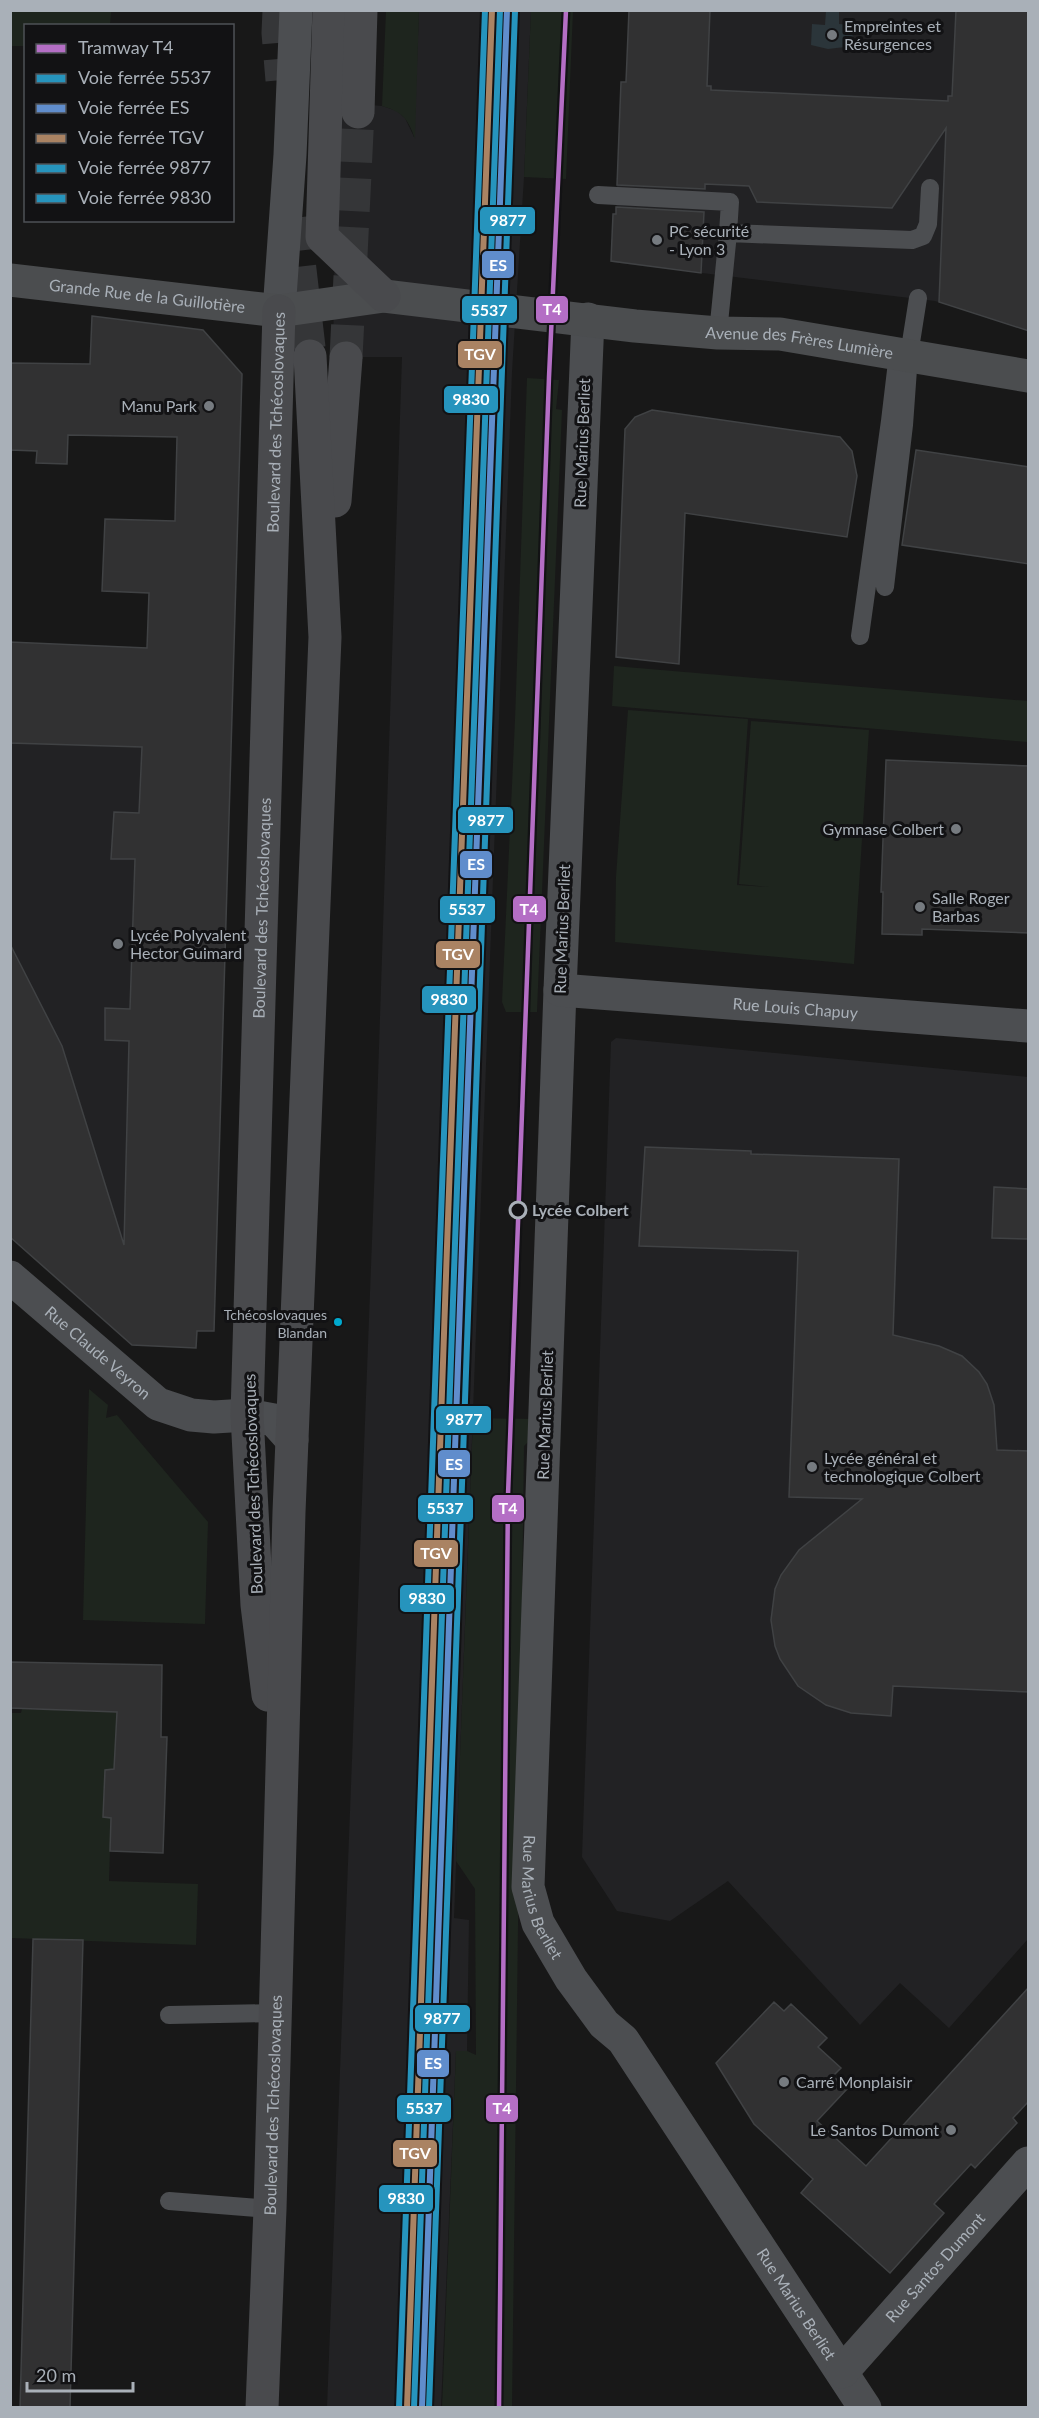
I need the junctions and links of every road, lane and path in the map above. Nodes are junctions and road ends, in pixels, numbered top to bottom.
1 (296, 10) edge
2 (329, 10) edge
3 (361, 10) edge
4 (358, 112) tunnel mouth
5 (930, 188) dead end
6 (597, 195) dead end
7 (728, 233) junction
8 (11, 281) edge
9 (390, 297) junction
10 (918, 298) dead end
11 (279, 311) junction
12 (579, 318) junction
13 (718, 333) junction
14 (903, 354) junction
15 (310, 356) tunnel mouth
16 (346, 358) tunnel mouth
17 (1029, 376) edge
18 (885, 587) dead end
19 (860, 636) dead end
20 (325, 637) junction
21 (560, 990) junction
22 (1029, 1026) edge
23 (10, 1277) edge
24 (248, 1415) junction
25 (292, 1440) junction
26 (282, 1804) junction
27 (275, 2013) junction
28 (169, 2015) dead end
29 (1029, 2163) edge
30 (169, 2201) dead end
31 (270, 2209) junction
32 (842, 2372) junction
33 (262, 2408) edge
34 (865, 2408) edge

1 - 11 street, Boulevard des Tchécoslovaques
2 - 9 main road
3 - 4 main road
5 - 7 lane
6 - 7 lane
7 - 13 lane
8 - 11 main road, Grande Rue de la Guillotière
9 - 11 main road, Grande Rue de la Guillotière
9 - 12 main road, Grande Rue de la Guillotière
10 - 14 lane
11 - 24 main road, Boulevard des Tchécoslovaques
12 - 13 main road, Avenue des Frères Lumière
12 - 21 street, Rue Marius Berliet
13 - 14 main road, Avenue des Frères Lumière
14 - 17 main road, Avenue des Frères Lumière
14 - 18 lane
14 - 19 lane
15 - 20 main road, Boulevard des Tchécoslovaques
16 - 20 main road
20 - 25 main road, Boulevard des Tchécoslovaques
21 - 22 street, Rue Louis Chapuy
21 - 32 street, Rue Marius Berliet
23 - 24 street, Rue Claude Veyron
24 - 25 street, Rue Claude Veyron
24 - 26 main road, Boulevard des Tchécoslovaques
25 - 26 main road, Boulevard des Tchécoslovaques
26 - 27 main road, Boulevard des Tchécoslovaques
27 - 28 lane
27 - 31 main road, Boulevard des Tchécoslovaques
29 - 32 street, Rue Santos Dumont
30 - 31 lane
31 - 33 main road, Boulevard des Tchécoslovaques
32 - 34 street, Rue Marius Berliet

